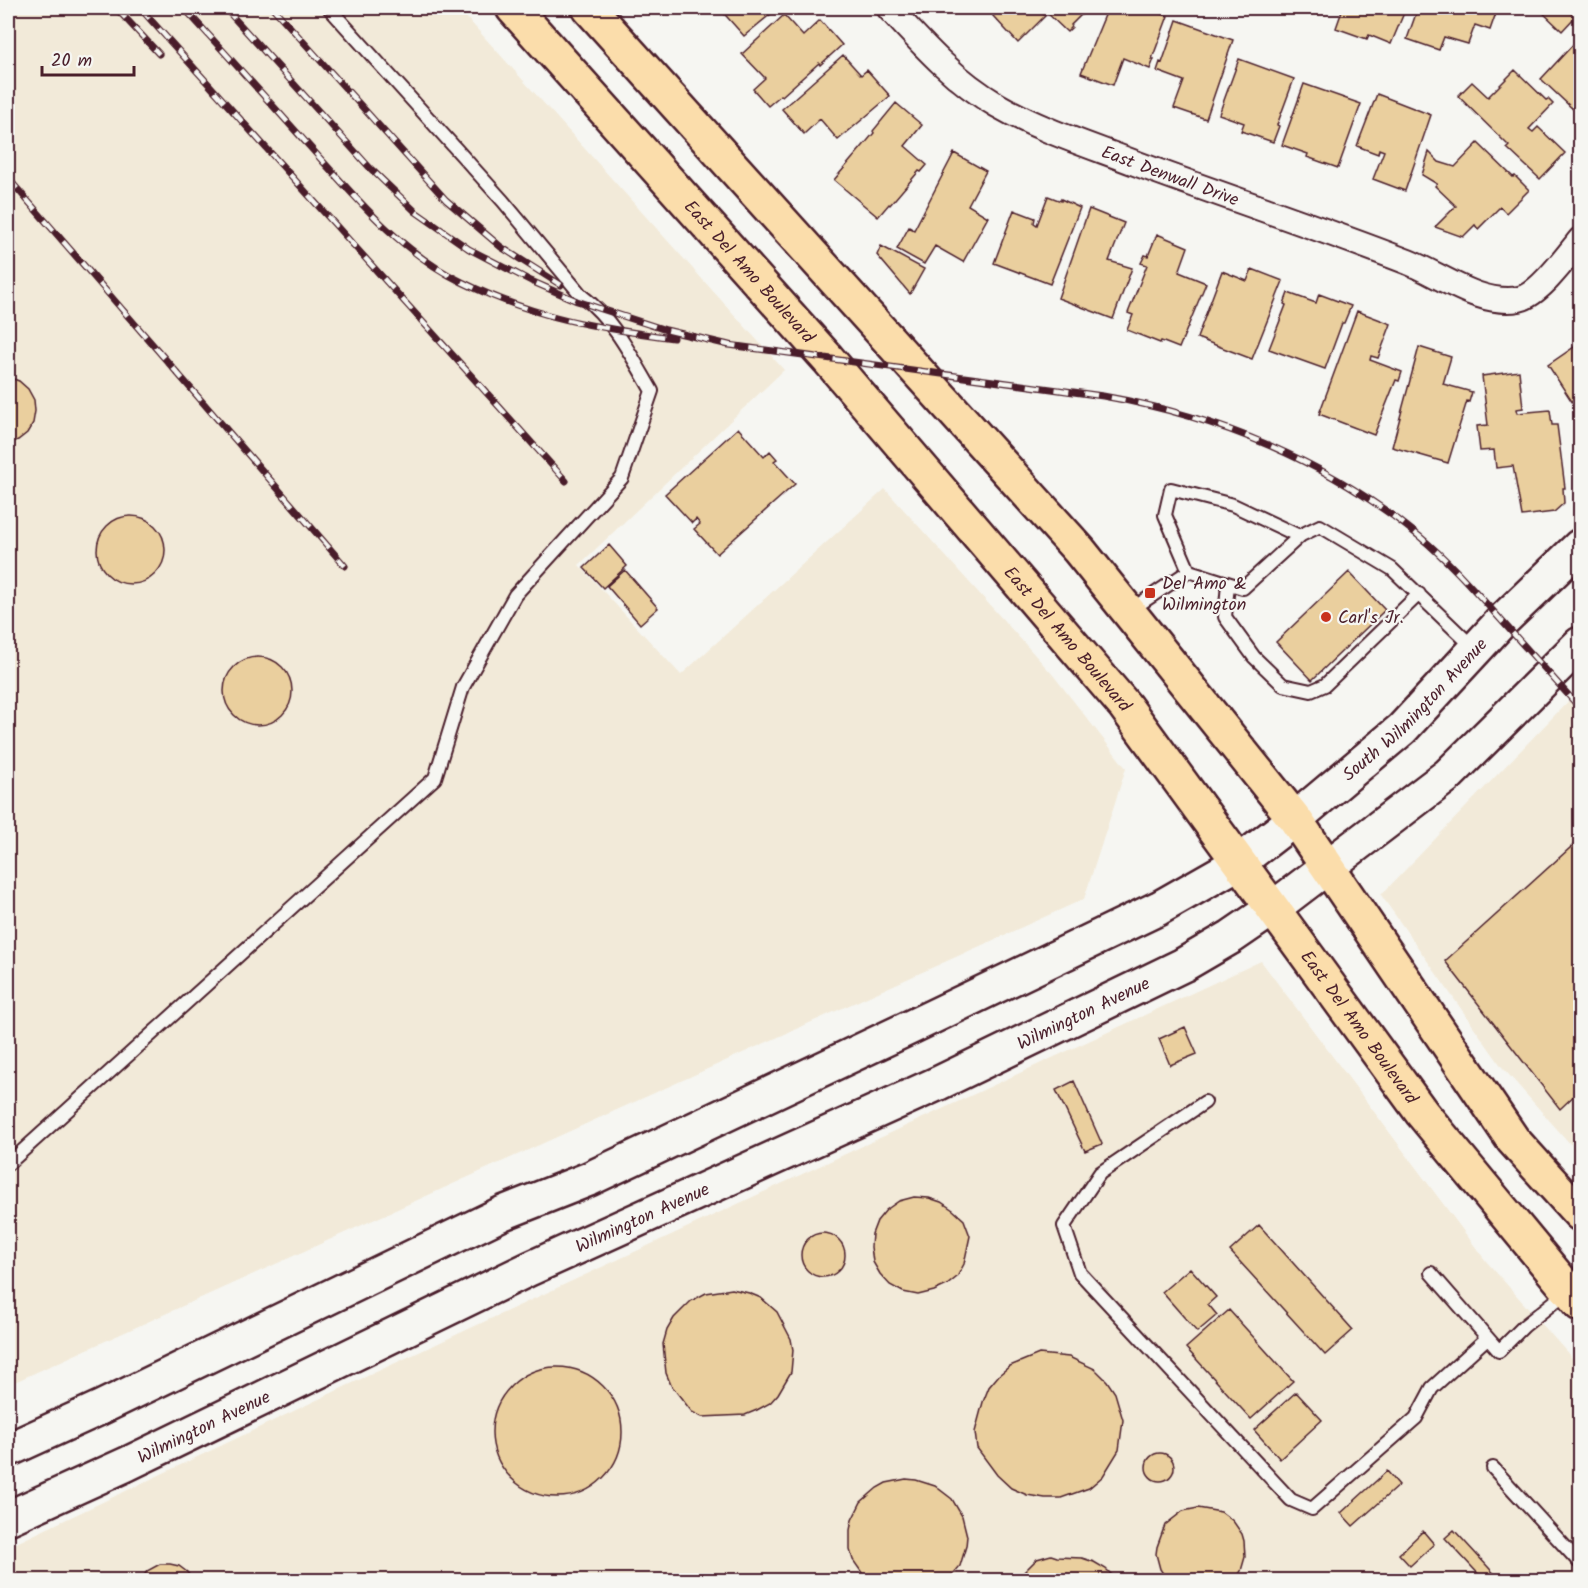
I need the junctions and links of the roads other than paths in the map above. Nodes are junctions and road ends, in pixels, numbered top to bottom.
1 (329, 8) edge
2 (513, 8) edge
3 (589, 8) edge
4 (889, 8) edge
5 (1581, 240) edge
6 (1300, 535) junction
7 (1581, 546) edge
8 (1189, 571) junction
9 (1228, 584) junction
10 (1419, 594) junction
11 (1128, 612) junction
12 (1581, 645) edge
13 (1476, 649) junction
14 (1295, 819) junction
15 (1238, 863) junction
16 (1327, 867) junction
17 (1272, 909) junction
18 (1205, 1101) dead end
19 (8, 1164) edge
20 (1581, 1214) edge
21 (1431, 1273) dead end
22 (1575, 1297) edge
23 (1487, 1338) junction
24 (8, 1450) edge
25 (1493, 1468) dead end
26 (8, 1518) edge
27 (1581, 1563) edge

1 - 19 lane
2 - 15 main road, East Del Amo Boulevard
3 - 11 main road
4 - 5 street, East Denwall Drive
6 - 8 lane
6 - 9 lane
6 - 10 lane
7 - 13 main road, South Wilmington Avenue
8 - 9 lane
8 - 11 lane
9 - 10 lane
10 - 13 lane
11 - 14 main road
12 - 16 main road
13 - 14 main road, South Wilmington Avenue
14 - 15 main road, South Wilmington Avenue
14 - 16 main road
15 - 17 main road, East Del Amo Boulevard
15 - 24 main road
16 - 17 main road
16 - 20 main road
17 - 22 main road, East Del Amo Boulevard
17 - 26 main road, Wilmington Avenue
18 - 23 lane
21 - 23 lane
22 - 23 lane
25 - 27 lane

